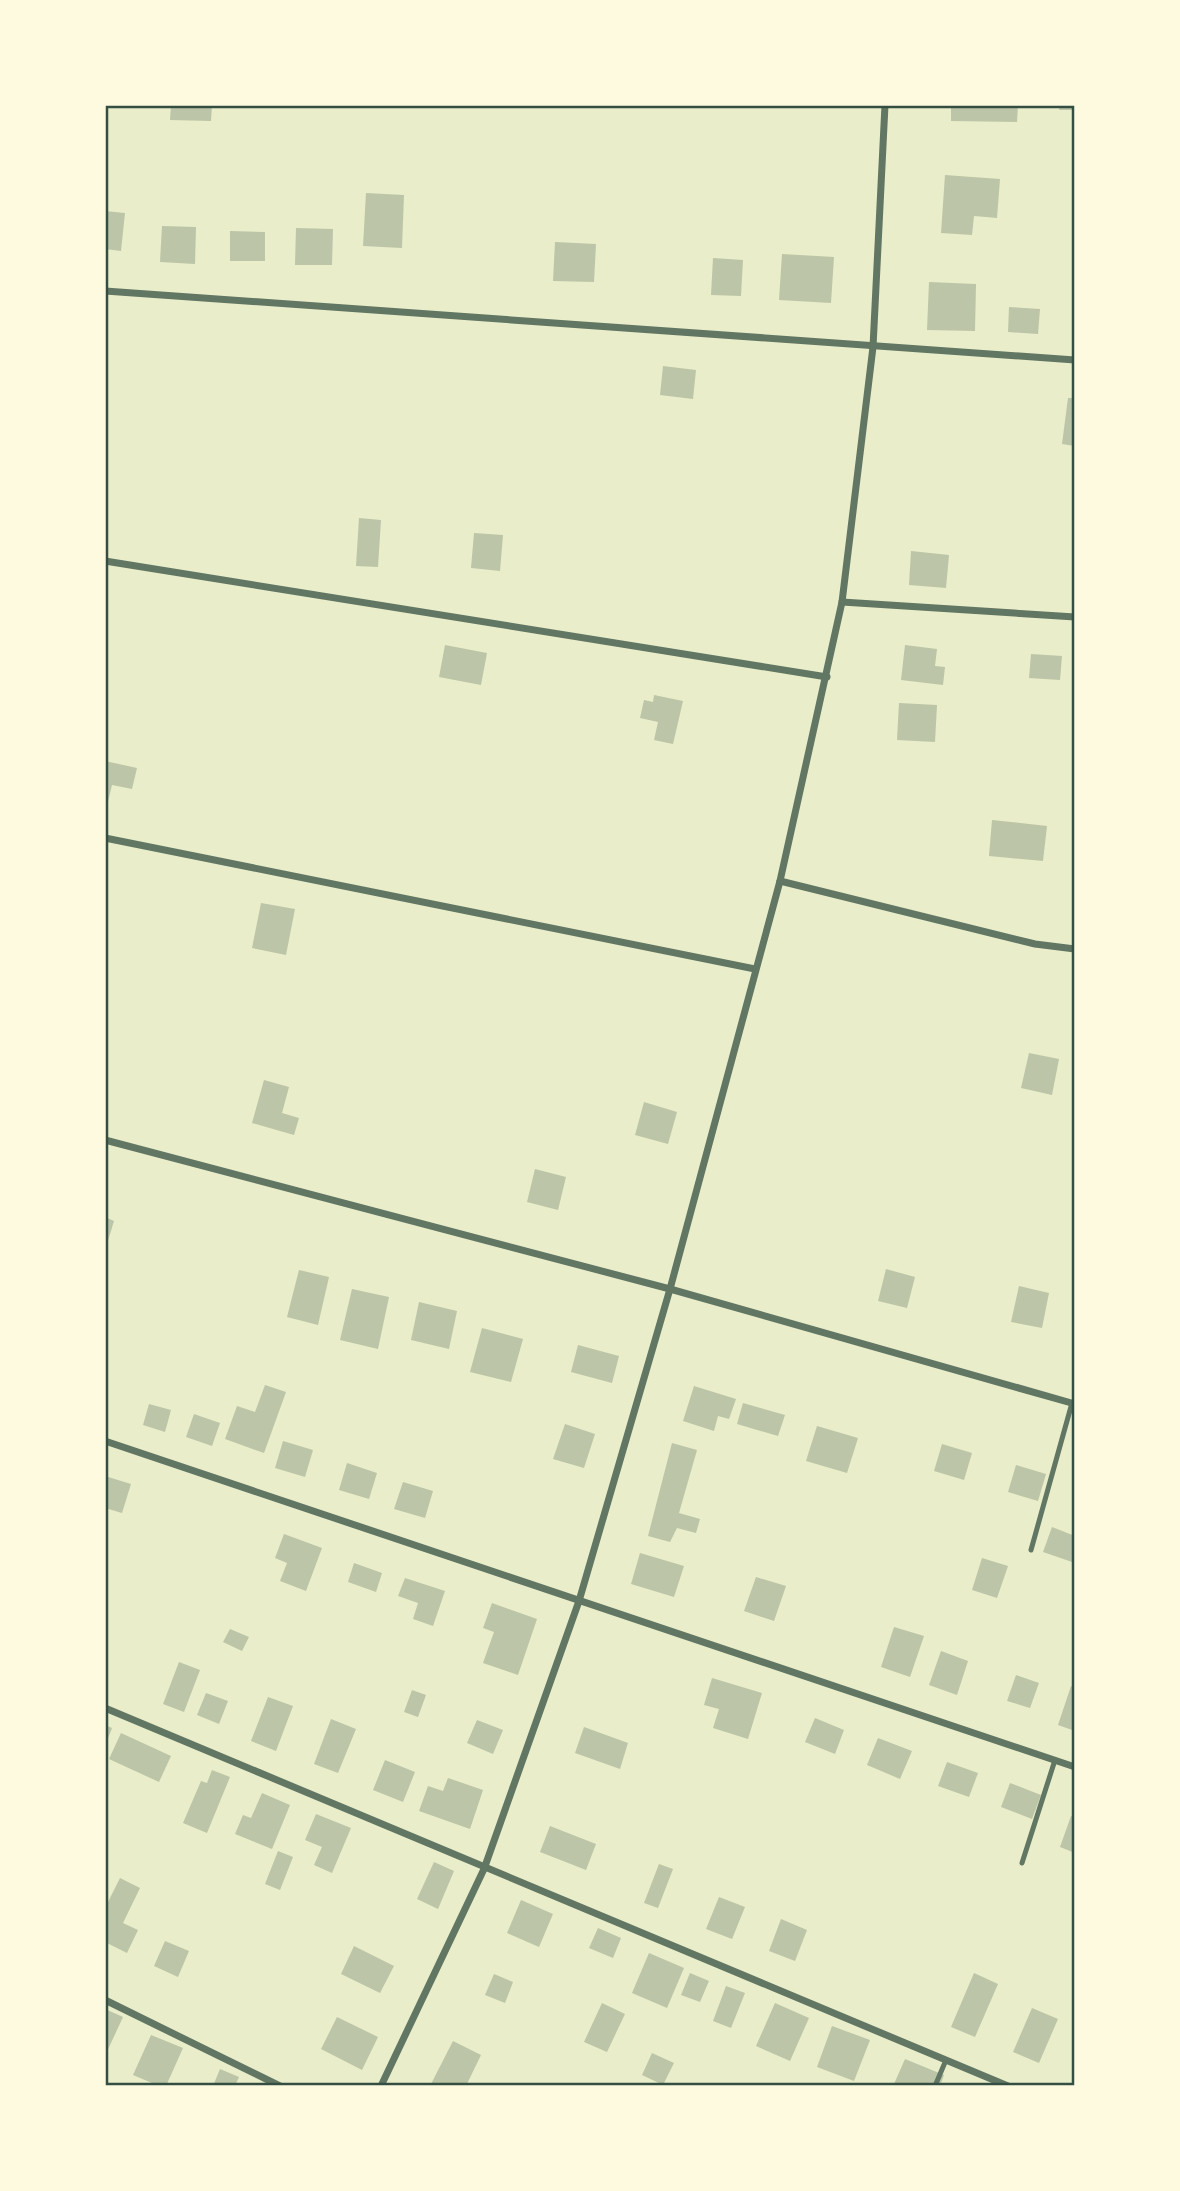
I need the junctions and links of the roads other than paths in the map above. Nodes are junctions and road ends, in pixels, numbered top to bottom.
1 (884, 105) edge
2 (105, 291) edge
3 (873, 347) junction
4 (1075, 360) edge
5 (105, 561) edge
6 (842, 602) junction
7 (1075, 617) edge
8 (827, 677) junction
9 (105, 838) edge
10 (780, 881) junction
11 (1075, 949) edge
12 (755, 969) junction
13 (105, 1140) edge
14 (670, 1289) junction
15 (1073, 1404) edge
16 (105, 1441) edge
17 (1031, 1550) dead end
18 (579, 1601) junction
19 (105, 1708) edge
20 (1055, 1760) junction
21 (1075, 1767) edge
22 (1022, 1863) dead end
23 (484, 1869) junction
24 (105, 2000) edge
25 (946, 2060) junction
26 (280, 2086) edge
27 (381, 2086) edge
28 (935, 2086) edge
29 (1008, 2086) edge

1 - 3 street
2 - 3 street
3 - 4 street
3 - 6 street
5 - 8 street
6 - 7 street
6 - 8 street
8 - 10 street
9 - 12 street
10 - 11 street
10 - 12 street
12 - 14 street
13 - 14 street
14 - 15 street
14 - 18 street
15 - 17 lane
16 - 18 street
18 - 20 street
18 - 23 street
19 - 23 street
20 - 21 street
20 - 22 lane
23 - 25 street
23 - 27 street
24 - 26 street
25 - 28 lane
25 - 29 street

